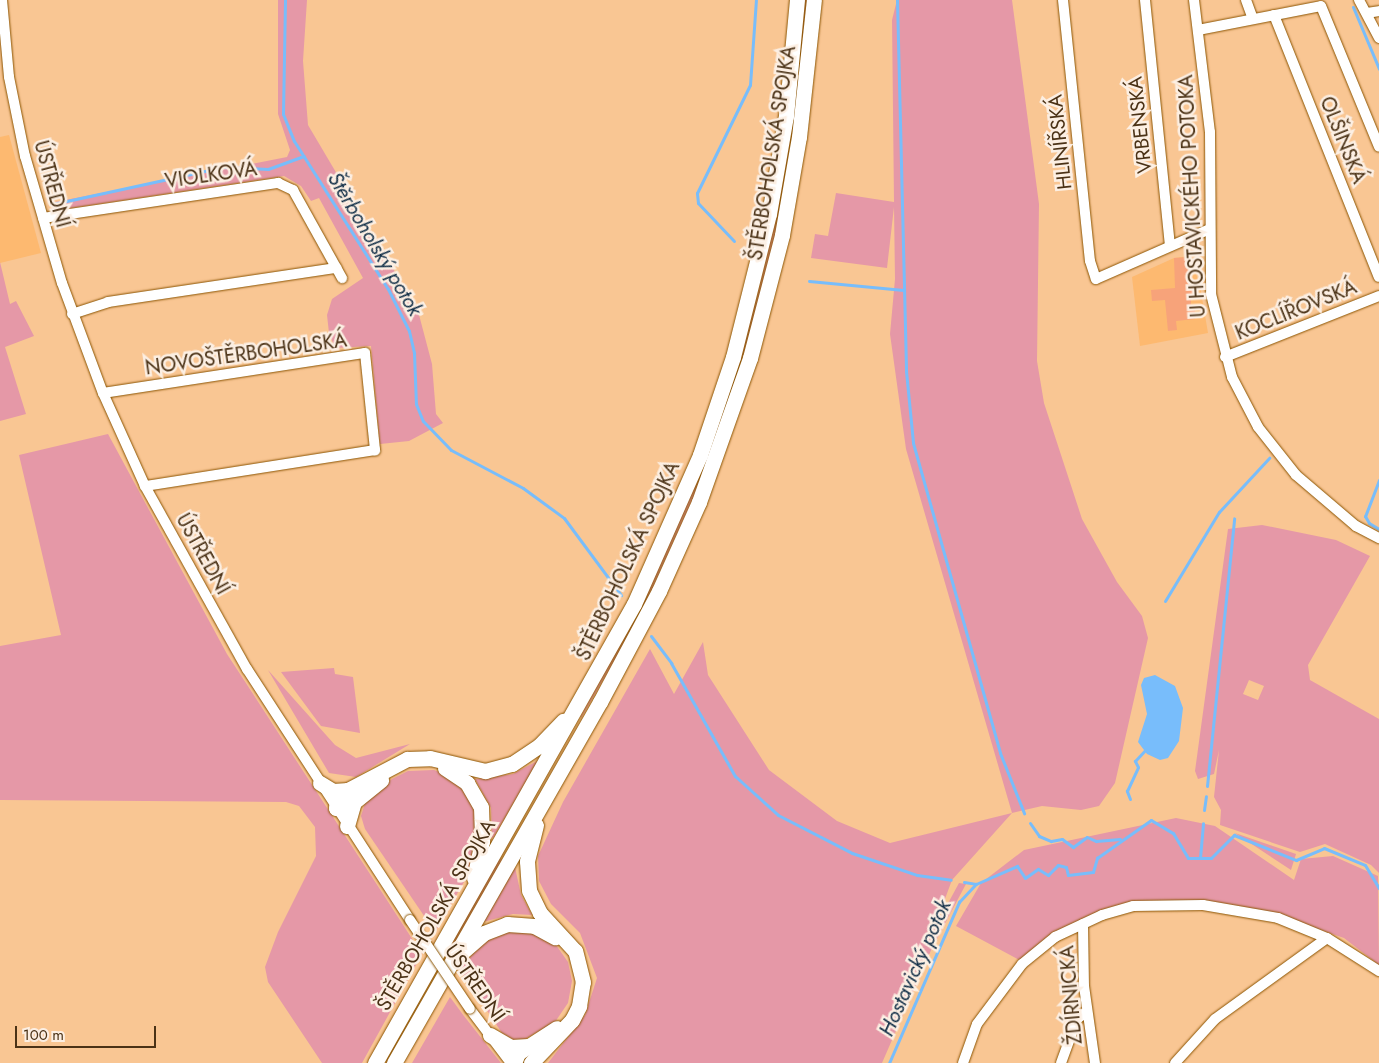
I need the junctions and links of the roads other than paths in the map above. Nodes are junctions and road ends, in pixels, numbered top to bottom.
1 (2, 0) edge
2 (797, 0) edge
3 (814, 0) edge
4 (1063, 0) edge
5 (1145, 0) edge
6 (1194, 0) edge
7 (1246, 0) edge
8 (1359, 0) edge
9 (1379, 10) edge
10 (1367, 13) junction
11 (1274, 15) junction
12 (1253, 19) junction
13 (1198, 30) junction
14 (1379, 38) edge
15 (1379, 146) edge
16 (43, 218) junction
17 (1210, 229) junction
18 (1170, 246) junction
19 (336, 268) junction
20 (1379, 277) edge
21 (342, 278) dead end
22 (1379, 296) edge
23 (72, 314) junction
24 (1226, 357) junction
25 (103, 392) junction
26 (145, 486) junction
27 (1379, 538) edge
28 (586, 695) junction
29 (320, 783) junction
30 (549, 791) junction
31 (351, 796) junction
32 (336, 808) junction
33 (347, 826) junction
34 (463, 907) junction
35 (1082, 924) junction
36 (1327, 938) junction
37 (1379, 971) edge
38 (436, 986) junction
39 (1086, 1012) junction
40 (490, 1035) junction
41 (533, 1057) edge
42 (376, 1063) edge
43 (394, 1063) edge
44 (513, 1063) edge
45 (963, 1063) edge
46 (1060, 1063) edge
47 (1095, 1063) edge
48 (1174, 1063) edge

1 - 16 street, ÚSTŘEDNÍ
2 - 28 highway, ŠTĚRBOHOLSKÁ SPOJKA
3 - 30 highway, ŠTĚRBOHOLSKÁ SPOJKA
4 - 18 street, HLINÍŘSKÁ
5 - 18 street, VRBENSKÁ
6 - 13 street, U HOSTAVICKÉHO POTOKA
7 - 12 street
8 - 10 street
9 - 10 street
10 - 14 street
11 - 12 street
11 - 15 street
11 - 20 street, OLŠINSKÁ
12 - 13 street
13 - 17 street, U HOSTAVICKÉHO POTOKA
16 - 19 street, VIOLKOVÁ
16 - 23 street, ÚSTŘEDNÍ
17 - 18 street
17 - 24 street, U HOSTAVICKÉHO POTOKA
19 - 21 street, VIOLKOVÁ
19 - 23 street
22 - 24 street, KOCLÍŘOVSKÁ
23 - 25 street, ÚSTŘEDNÍ
24 - 27 street, U HOSTAVICKÉHO POTOKA
25 - 26 street, ÚSTŘEDNÍ
25 - 26 street, NOVOŠTĚRBOHOLSKÁ
26 - 29 street, ÚSTŘEDNÍ
28 - 31 highway
28 - 34 highway, ŠTĚRBOHOLSKÁ SPOJKA
29 - 31 highway
29 - 32 street, ÚSTŘEDNÍ
30 - 38 highway, ŠTĚRBOHOLSKÁ SPOJKA
30 - 41 highway
31 - 32 highway
31 - 33 highway
31 - 34 highway
32 - 33 street, ÚSTŘEDNÍ
33 - 40 street, ÚSTŘEDNÍ, bridge
34 - 42 highway, ŠTĚRBOHOLSKÁ SPOJKA
35 - 36 street
35 - 39 street, ŽDÍRNICKÁ
35 - 45 street
36 - 37 street
36 - 48 street
38 - 41 highway
38 - 43 highway, ŠTĚRBOHOLSKÁ SPOJKA
39 - 46 street
39 - 47 street, ŽDÍRNICKÁ
40 - 41 highway
40 - 44 street, ÚSTŘEDNÍ
41 - 44 highway

